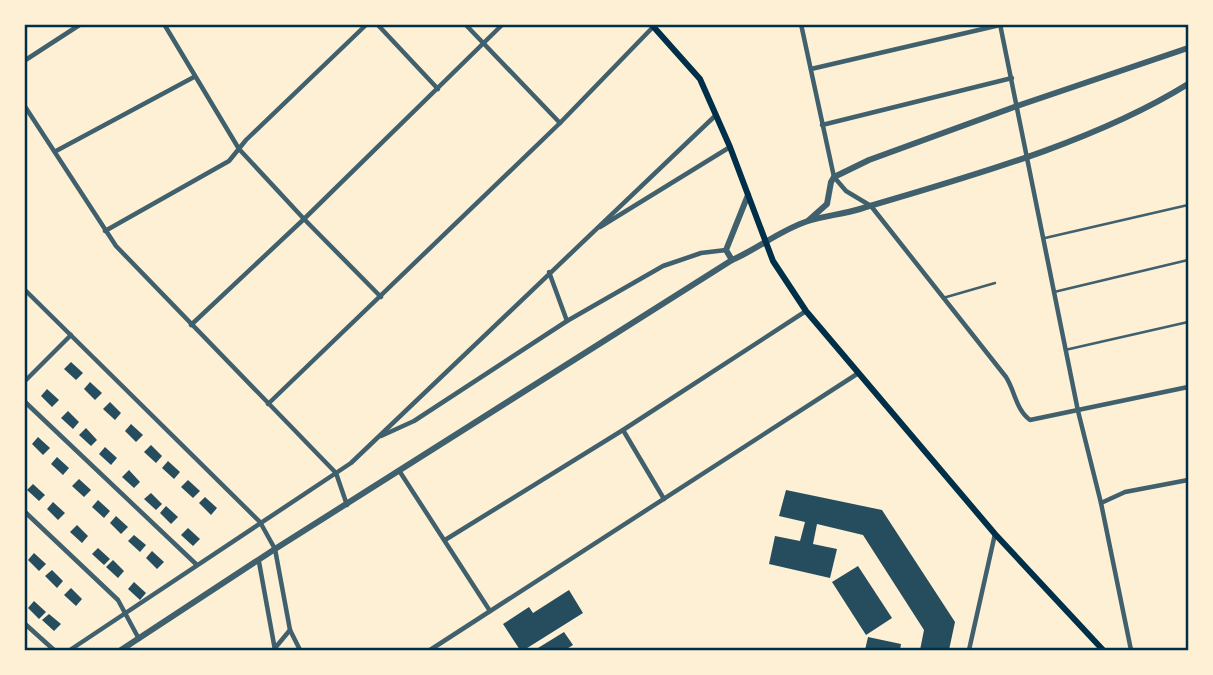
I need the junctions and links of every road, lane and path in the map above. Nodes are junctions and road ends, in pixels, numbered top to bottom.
1 (81, 24) edge
2 (164, 24) edge
3 (366, 24) edge
4 (377, 24) edge
5 (465, 24) edge
6 (503, 24) edge
7 (801, 24) edge
8 (1000, 25) edge
9 (652, 26) edge
10 (483, 44) junction
11 (1188, 48) edge
12 (24, 61) edge
13 (811, 69) junction
14 (194, 77) junction
15 (1012, 78) junction
16 (1188, 84) edge
17 (438, 89) junction
18 (24, 105) edge
19 (1017, 106) junction
20 (716, 114) junction
21 (560, 123) junction
22 (822, 125) junction
23 (730, 147) junction
24 (239, 149) junction
25 (56, 151) junction
26 (1028, 156) junction
27 (834, 177) junction
28 (748, 195) junction
29 (1188, 205) edge
30 (870, 206) junction
31 (304, 219) junction
32 (808, 221) junction
33 (105, 232) junction
34 (591, 233) junction
35 (1043, 239) junction
36 (766, 241) junction
37 (726, 250) junction
38 (732, 260) junction
39 (1188, 260) edge
40 (549, 272) junction
41 (995, 283) dead end
42 (24, 289) edge
43 (1054, 292) junction
44 (381, 297) junction
45 (943, 298) junction
46 (806, 311) junction
47 (567, 321) junction
48 (1188, 322) edge
49 (191, 325) junction
50 (71, 335) junction
51 (1065, 350) junction
52 (857, 373) junction
53 (24, 382) edge
54 (1188, 387) edge
55 (24, 401) edge
56 (268, 404) junction
57 (1078, 411) junction
58 (623, 430) junction
59 (378, 437) junction
60 (400, 472) junction
61 (336, 473) junction
62 (1188, 480) edge
63 (664, 499) junction
64 (1101, 503) junction
65 (347, 506) junction
66 (24, 511) edge
67 (260, 522) junction
68 (995, 534) junction
69 (445, 540) junction
70 (275, 549) junction
71 (258, 562) junction
72 (197, 565) junction
73 (491, 611) junction
74 (125, 614) junction
75 (24, 623) edge
76 (290, 630) junction
77 (139, 639) junction
78 (54, 650) edge
79 (70, 650) edge
80 (121, 650) edge
81 (274, 650) edge
82 (300, 650) edge
83 (430, 650) edge
84 (969, 650) edge
85 (1103, 650) edge
86 (1131, 650) edge

1 - 12 street
2 - 14 street
3 - 24 street
4 - 17 street
5 - 10 street
6 - 10 street
7 - 13 street
8 - 13 street
8 - 15 street
9 - 20 main road
9 - 21 street
10 - 17 street
10 - 21 street
11 - 19 street
13 - 22 street
14 - 24 street
14 - 25 street
15 - 19 street
15 - 22 street
16 - 26 street
17 - 31 street
18 - 25 street
19 - 26 street
19 - 27 street
20 - 23 main road
20 - 34 street
21 - 44 street
22 - 27 street
23 - 28 main road
23 - 34 street
24 - 31 street
24 - 33 street
25 - 33 street
26 - 30 street
26 - 35 street
27 - 30 street
27 - 32 street
28 - 36 main road
28 - 37 street
29 - 35 lane
30 - 32 street
30 - 45 street
31 - 44 street
31 - 49 street
32 - 36 street
33 - 49 street
34 - 40 street
35 - 43 street
36 - 38 street
36 - 46 main road
37 - 38 street
37 - 47 street
38 - 60 street
39 - 43 lane
40 - 47 street
40 - 59 street
41 - 45 lane
42 - 50 street
43 - 51 street
44 - 56 street
45 - 57 street
46 - 52 main road
46 - 58 street
47 - 59 street
48 - 51 lane
49 - 56 street
50 - 53 street
50 - 67 street
51 - 57 street
52 - 63 street
52 - 68 main road
54 - 57 street
55 - 72 street
56 - 61 street
57 - 64 street
58 - 63 street
58 - 69 street
59 - 61 street
60 - 65 street
60 - 69 street
61 - 65 street
61 - 67 street
62 - 64 street
63 - 73 street
64 - 86 street
65 - 70 street
66 - 74 street
67 - 70 street
67 - 72 street
68 - 84 street
68 - 85 main road
69 - 73 street
70 - 71 street
70 - 76 street
71 - 77 street
71 - 81 street
72 - 74 street
73 - 83 street
74 - 77 street
74 - 79 street
75 - 78 street
76 - 81 street
76 - 82 street
77 - 80 street

